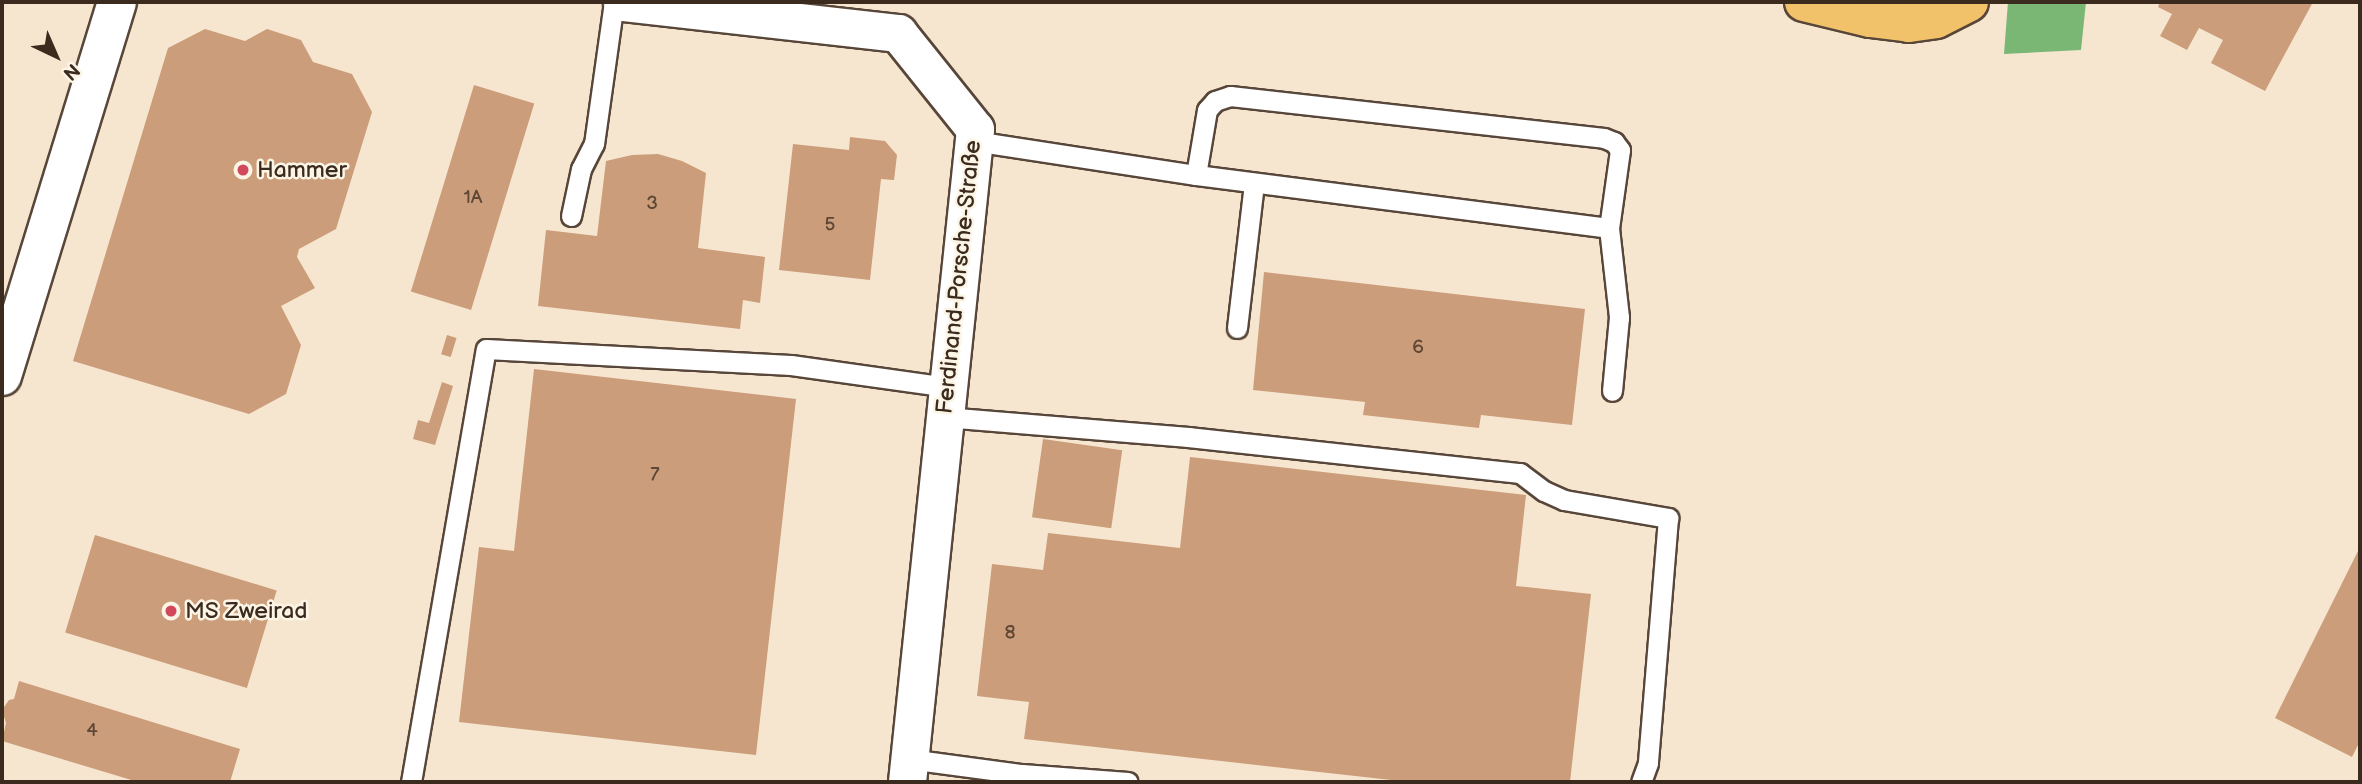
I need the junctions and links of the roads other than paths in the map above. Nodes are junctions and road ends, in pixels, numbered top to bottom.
1 (117, 2) edge
2 (614, 2) edge
3 (626, 2) edge
4 (1804, 2) edge
5 (1969, 2) edge
6 (974, 141) junction
7 (1196, 175) junction
8 (1254, 183) junction
9 (571, 216) dead end
10 (1609, 228) junction
11 (1237, 328) dead end
12 (2, 376) edge
13 (1612, 391) dead end
14 (946, 402) junction
15 (908, 771) edge
16 (411, 782) edge
17 (1128, 782) edge
18 (1641, 782) edge

1 - 12 street
2 - 9 lane
3 - 6 street, Ferdinand-Porsche-Straße
4 - 5 main road
6 - 7 lane
6 - 14 street, Ferdinand-Porsche-Straße
7 - 8 lane
7 - 10 lane
8 - 10 lane
8 - 11 lane
10 - 13 lane
14 - 15 street, Ferdinand-Porsche-Straße
14 - 16 lane
14 - 18 lane
15 - 17 lane

